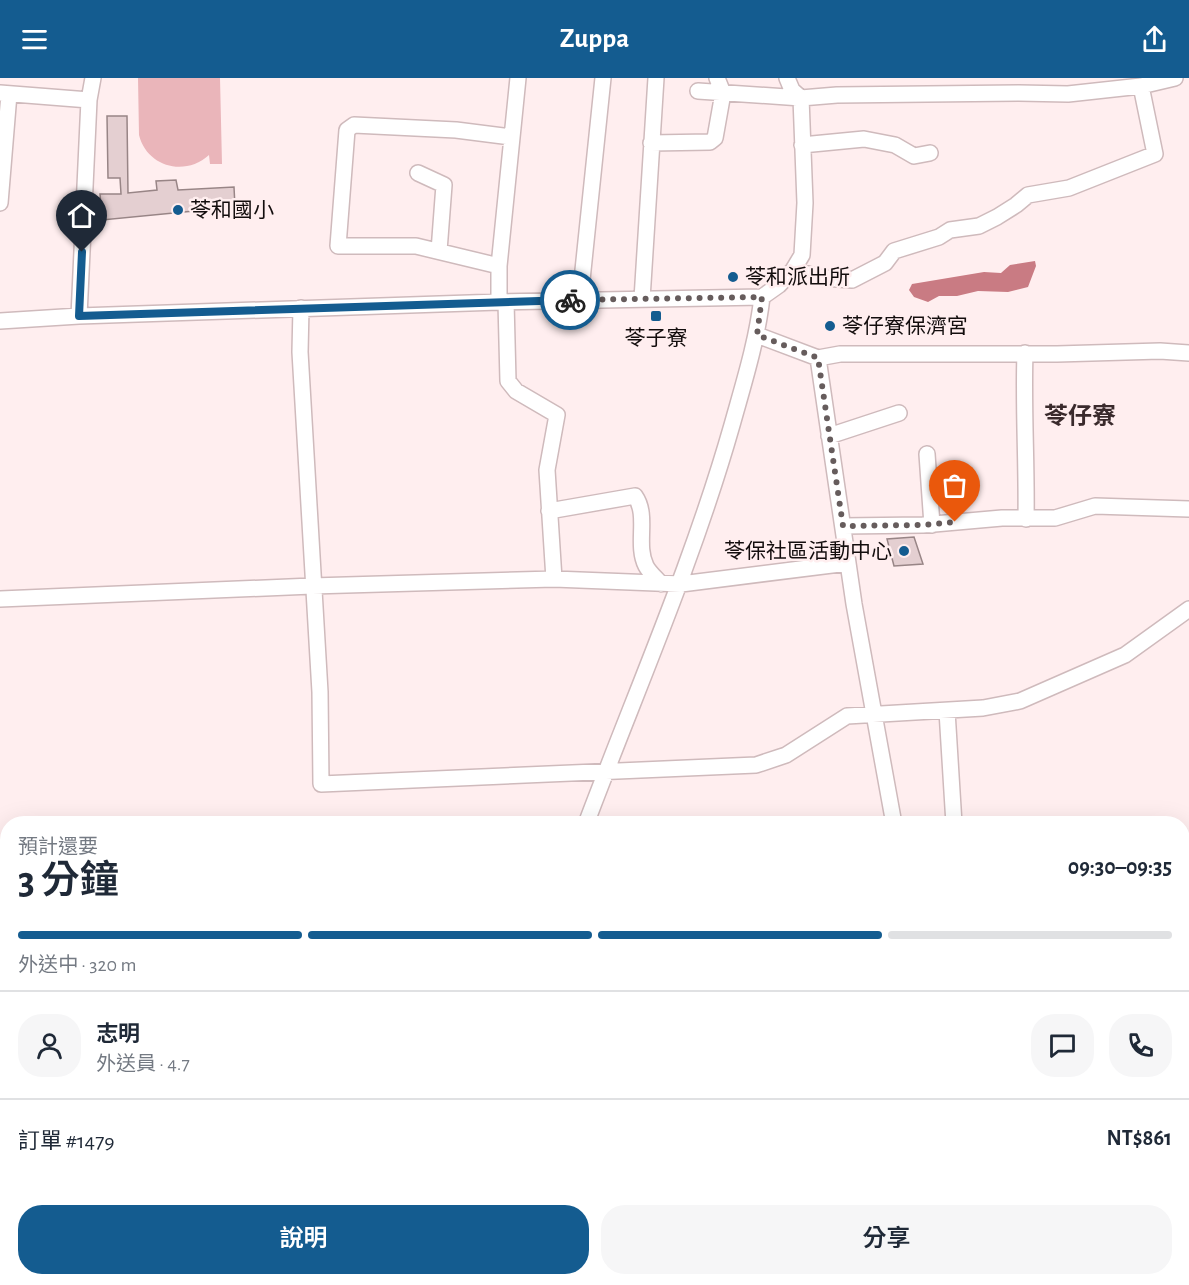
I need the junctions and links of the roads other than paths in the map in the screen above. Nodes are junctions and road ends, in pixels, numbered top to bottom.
1 (93, 78) edge
2 (518, 78) edge
3 (603, 78) edge
4 (656, 78) edge
5 (717, 78) edge
6 (787, 78) edge
7 (1175, 78) edge
8 (1019, 85) edge
9 (1141, 86) junction
10 (698, 92) dead end
11 (723, 93) junction
12 (4, 94) edge
13 (801, 98) junction
14 (89, 100) junction
15 (511, 137) junction
16 (651, 143) junction
17 (802, 145) junction
18 (930, 153) dead end
19 (418, 173) dead end
20 (0, 203) edge
21 (439, 251) junction
22 (499, 266) junction
23 (794, 270) junction
24 (762, 297) junction
25 (580, 299) junction
26 (642, 299) junction
27 (503, 302) junction
28 (301, 308) junction
29 (79, 316) junction
30 (0, 321) edge
31 (757, 335) junction
32 (1025, 353) junction
33 (1189, 353) edge
34 (818, 358) junction
35 (899, 413) dead end
36 (829, 436) junction
37 (927, 454) dead end
38 (1189, 509) edge
39 (549, 511) junction
40 (1026, 519) junction
41 (932, 525) junction
42 (843, 526) junction
43 (848, 563) junction
44 (554, 579) junction
45 (661, 584) junction
46 (681, 584) junction
47 (312, 586) junction
48 (0, 599) edge
49 (1189, 609) edge
50 (947, 711) junction
51 (876, 715) junction
52 (606, 771) junction
53 (589, 816) edge
54 (893, 816) edge
55 (954, 816) edge

1 - 14 street
2 - 15 street
3 - 25 street
4 - 16 street
5 - 11 street
6 - 13 street
7 - 9 street
8 - 9 street
8 - 13 street
9 - 23 street
10 - 11 street
11 - 13 street
11 - 16 street
12 - 14 street
12 - 20 street
13 - 17 street
14 - 29 street
15 - 21 street
15 - 22 street
16 - 26 street
17 - 18 street
17 - 23 street
19 - 21 street
21 - 22 street
22 - 27 street
23 - 24 street
24 - 26 street
24 - 31 street
25 - 26 street
25 - 27 street
27 - 28 street
27 - 39 street
28 - 29 street
28 - 47 street
29 - 30 street
31 - 34 street
31 - 46 street
32 - 33 street
32 - 34 street
32 - 40 street
34 - 36 street
35 - 36 street
36 - 42 street
37 - 41 street
38 - 40 street
39 - 44 street
39 - 45 street
40 - 41 street
41 - 42 street
42 - 43 street
43 - 46 street
43 - 51 street
44 - 45 street
44 - 47 street
45 - 46 street
46 - 52 street
47 - 48 street
47 - 52 street
49 - 50 street
50 - 51 street
50 - 55 street
51 - 52 street
51 - 54 street
52 - 53 street

